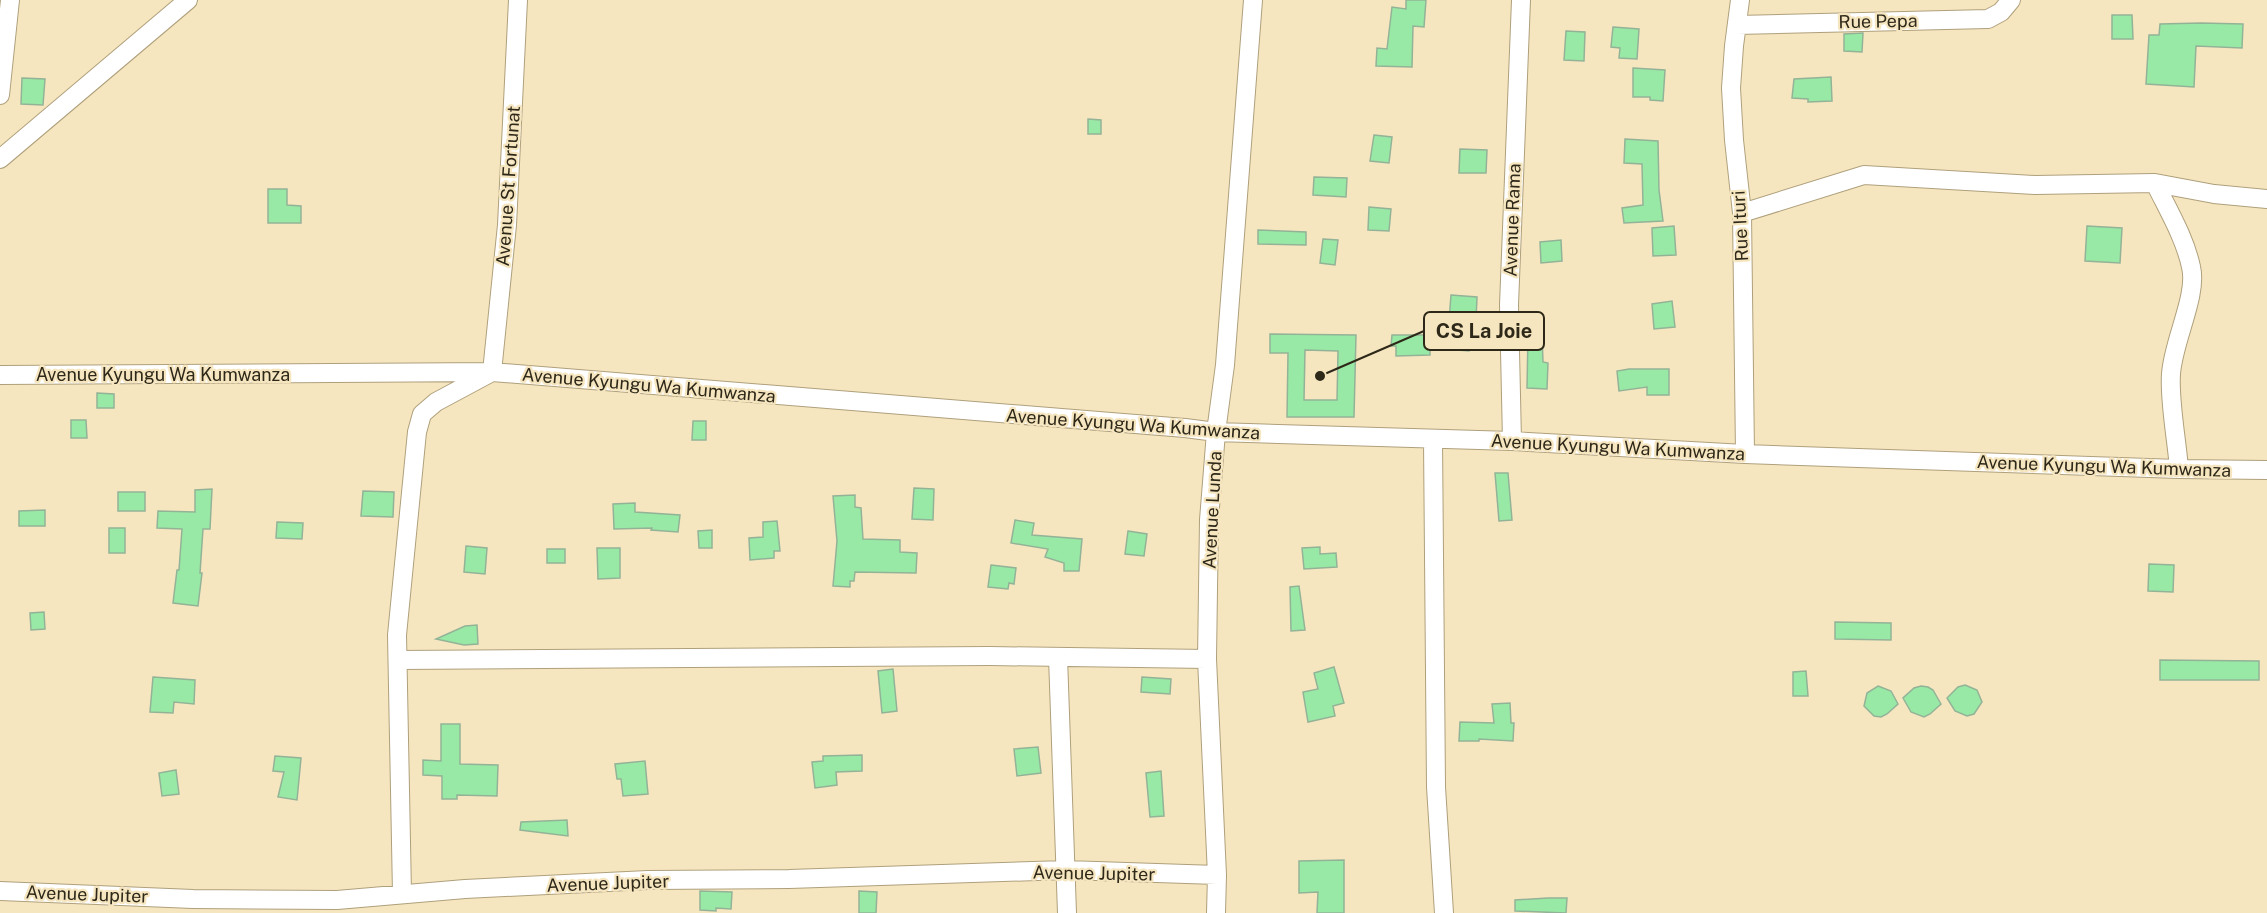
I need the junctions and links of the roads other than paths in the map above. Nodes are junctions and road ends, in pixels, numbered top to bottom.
1 (10, 0) edge
2 (188, 0) edge
3 (518, 0) edge
4 (1253, 0) edge
5 (1521, 0) edge
6 (1740, 0) edge
7 (2011, 0) edge
8 (1737, 25) junction
9 (0, 95) edge
10 (0, 159) edge
11 (2155, 183) junction
12 (2267, 199) edge
13 (1742, 213) junction
14 (492, 372) junction
15 (0, 375) edge
16 (1216, 432) junction
17 (1433, 440) junction
18 (1512, 441) junction
19 (1745, 454) junction
20 (2179, 469) junction
21 (2267, 470) edge
22 (1058, 657) junction
23 (1207, 658) junction
24 (398, 660) junction
25 (1066, 870) junction
26 (1217, 875) junction
27 (0, 891) edge
28 (402, 894) junction
29 (1066, 913) edge
30 (1216, 913) edge
31 (1444, 913) edge

1 - 9 street
2 - 10 street
3 - 14 street, Avenue St Fortunat
4 - 16 street, Avenue Lunda
5 - 18 street, Avenue Rama
6 - 8 street, Rue Ituri
7 - 8 street, Rue Pepa
8 - 13 street, Rue Ituri
11 - 12 street
11 - 13 street
11 - 20 street
13 - 19 street, Rue Ituri
14 - 15 street, Avenue Kyungu Wa Kumwanza
14 - 16 street, Avenue Kyungu Wa Kumwanza
14 - 24 street
16 - 17 street, Avenue Kyungu Wa Kumwanza
16 - 23 street, Avenue Lunda
17 - 18 street, Avenue Kyungu Wa Kumwanza
17 - 31 street
18 - 19 street, Avenue Kyungu Wa Kumwanza
19 - 20 street, Avenue Kyungu Wa Kumwanza
20 - 21 street, Avenue Kyungu Wa Kumwanza
22 - 23 street
22 - 24 street
22 - 25 street
23 - 26 street, Avenue Lunda
24 - 28 street
25 - 26 street, Avenue Jupiter
25 - 28 street, Avenue Jupiter
25 - 29 street
26 - 30 street, Avenue Lunda
27 - 28 street, Avenue Jupiter

